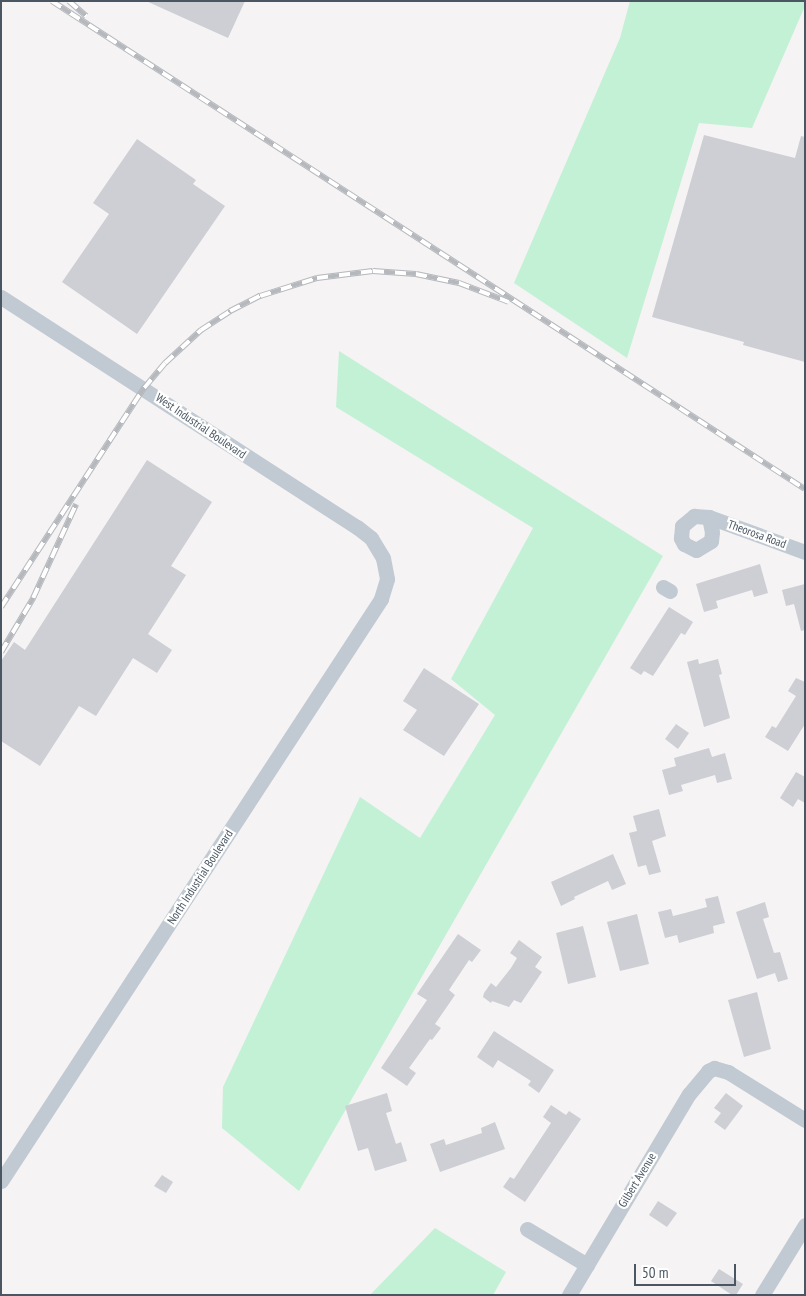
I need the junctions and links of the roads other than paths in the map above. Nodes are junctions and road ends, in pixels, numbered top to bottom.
1 (1, 297) edge
2 (709, 517) dead end
3 (805, 552) edge
4 (386, 569) joint
5 (805, 1120) edge
6 (1, 1181) edge
7 (805, 1225) edge
8 (527, 1229) dead end
9 (587, 1265) junction
10 (569, 1295) edge
11 (762, 1295) edge

1 - 4 street, West Industrial Boulevard
2 - 3 street, Theorosa Road
4 - 6 street, North Industrial Boulevard
5 - 9 street, Gilbert Avenue
7 - 11 street
8 - 9 street
9 - 10 street, Gilbert Avenue

